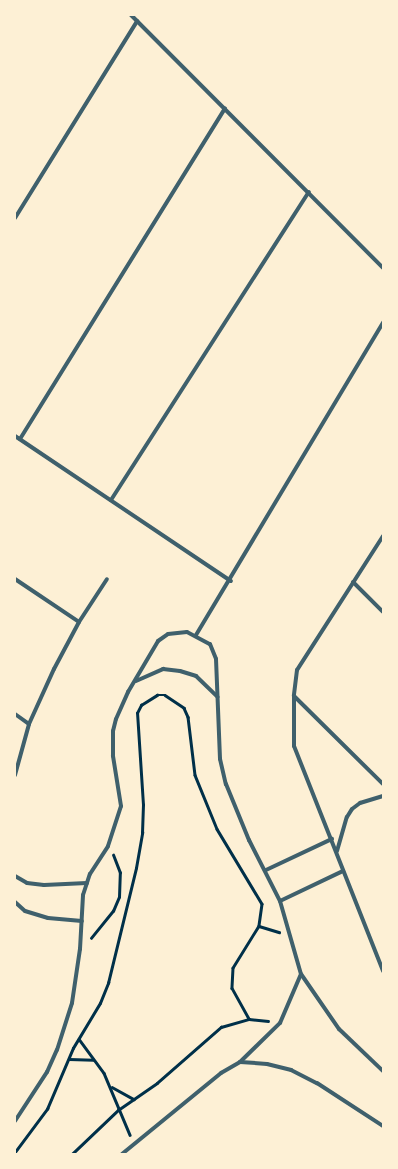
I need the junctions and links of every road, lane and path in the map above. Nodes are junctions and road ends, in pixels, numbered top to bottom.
1 (131, 15) edge
2 (137, 21) junction
3 (225, 108) junction
4 (309, 192) junction
5 (15, 218) edge
6 (383, 268) edge
7 (383, 323) edge
8 (15, 436) edge
9 (20, 439) junction
10 (111, 500) junction
11 (383, 536) edge
12 (15, 579) edge
13 (107, 579) dead end
14 (230, 581) junction
15 (354, 582) junction
16 (383, 612) edge
17 (79, 622) junction
18 (196, 634) junction
19 (136, 681) junction
20 (294, 696) junction
21 (218, 697) junction
22 (15, 714) edge
23 (30, 724) junction
24 (15, 775) edge
25 (383, 784) edge
26 (383, 796) edge
27 (332, 839) junction
28 (108, 846) junction
29 (336, 851) junction
30 (266, 870) junction
31 (344, 871) junction
32 (15, 876) edge
33 (87, 883) junction
34 (280, 901) junction
35 (15, 902) edge
36 (82, 921) junction
37 (259, 926) junction
38 (292, 937) junction
39 (80, 949) junction
40 (383, 971) edge
41 (301, 974) junction
42 (249, 1019) junction
43 (280, 1022) junction
44 (79, 1039) junction
45 (69, 1059) junction
46 (93, 1060) junction
47 (240, 1062) junction
48 (383, 1071) edge
49 (111, 1087) junction
50 (134, 1099) junction
51 (118, 1110) junction
52 (15, 1121) edge
53 (383, 1126) edge
54 (134, 1144) junction
55 (15, 1152) edge
56 (72, 1154) edge
57 (122, 1154) edge

1 - 2 street
2 - 3 street
2 - 5 street
3 - 4 street
3 - 9 street
4 - 6 street
4 - 10 street
7 - 14 street
8 - 9 street
9 - 10 street
10 - 14 street
11 - 15 street
12 - 17 street
13 - 17 street
14 - 18 street
15 - 16 street
15 - 20 street
17 - 23 street
18 - 19 street
18 - 21 street
19 - 21 street
19 - 28 street
20 - 25 street
20 - 27 street
21 - 30 street
22 - 23 street
23 - 24 street
26 - 29 street
27 - 29 street
27 - 30 street
28 - 33 street
28 - 39 path
29 - 31 street
30 - 34 street
31 - 34 street
31 - 40 street
32 - 33 street
33 - 36 street
34 - 38 street
35 - 36 street
36 - 39 street
37 - 38 path
37 - 42 path
37 - 44 path
38 - 41 street
39 - 52 street
41 - 43 street
41 - 48 street
42 - 43 path
42 - 50 path
43 - 47 street
44 - 45 path
44 - 46 path
45 - 46 path
45 - 55 path
46 - 49 path
47 - 53 street
47 - 54 street
49 - 50 path
49 - 51 path
50 - 51 path
51 - 54 path
51 - 56 path
54 - 57 street

